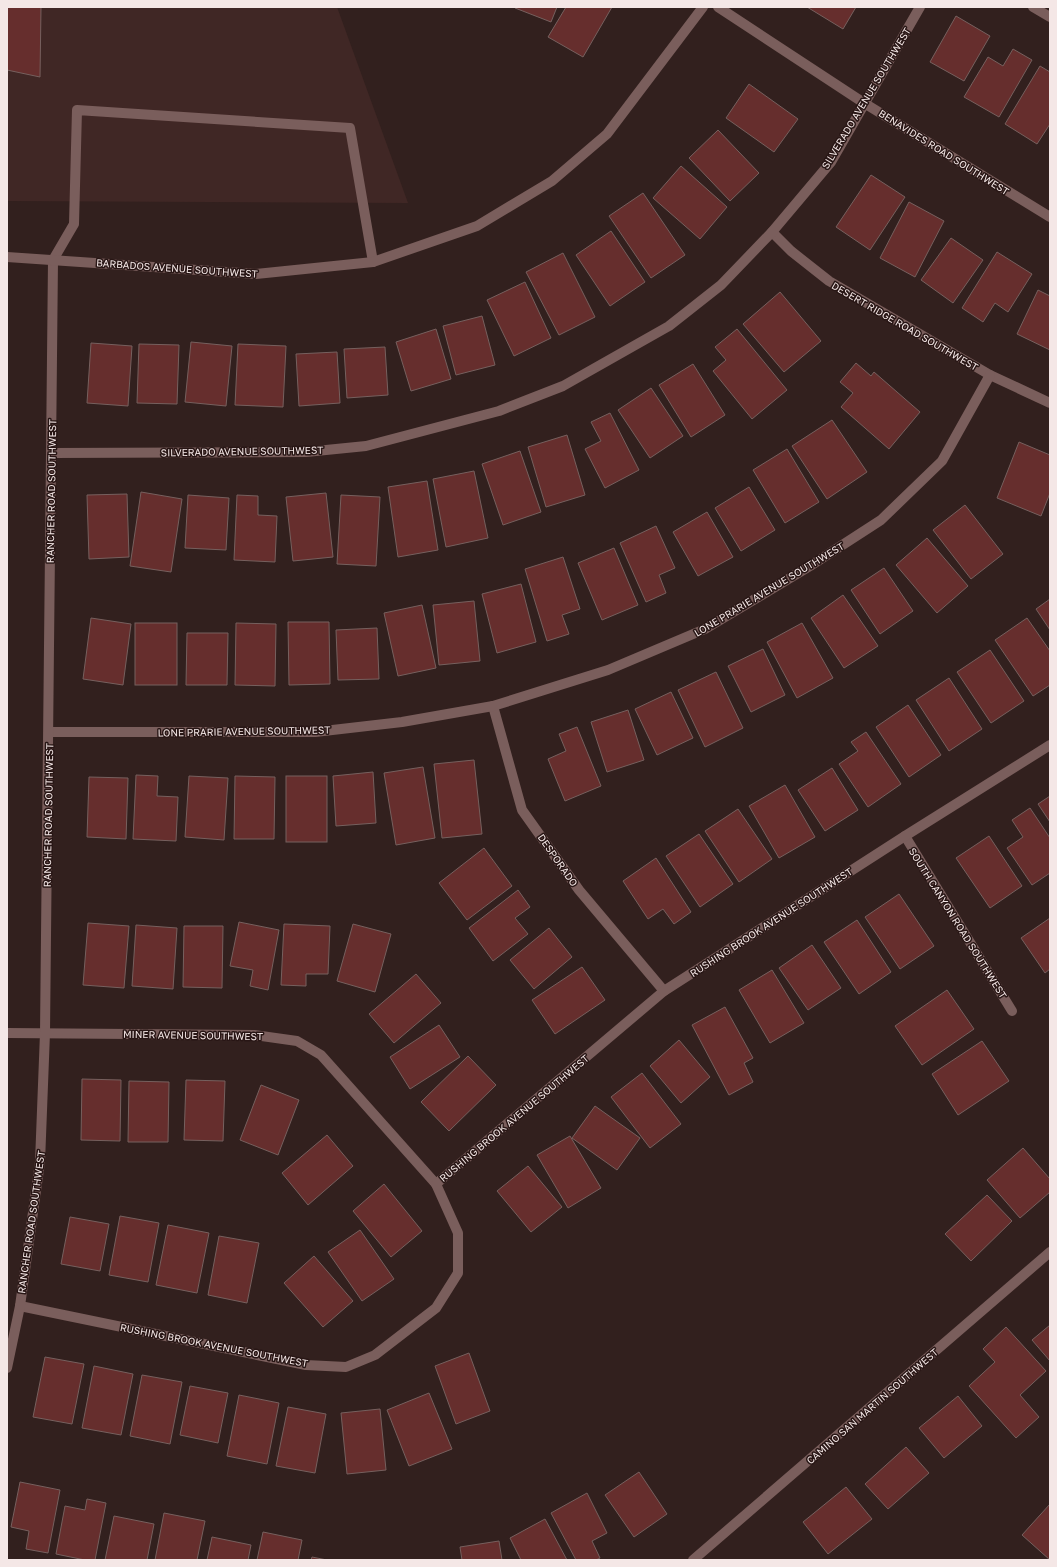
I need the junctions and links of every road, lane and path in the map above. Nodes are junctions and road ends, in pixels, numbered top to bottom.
1 (703, 7) edge
2 (718, 7) edge
3 (920, 7) edge
4 (1033, 7) edge
5 (1050, 17) edge
6 (864, 103) junction
7 (1050, 217) edge
8 (772, 232) junction
9 (7, 257) edge
10 (53, 260) junction
11 (373, 262) junction
12 (990, 375) junction
13 (1050, 403) edge
14 (52, 453) junction
15 (493, 706) junction
16 (49, 732) junction
17 (1050, 745) edge
18 (904, 836) junction
19 (664, 991) junction
20 (1012, 1010) dead end
21 (7, 1033) edge
22 (45, 1033) junction
23 (436, 1184) junction
24 (1050, 1252) edge
25 (20, 1306) junction
26 (7, 1368) edge
27 (693, 1560) edge

1 - 11 street, BARBADOS AVENUE SOUTHWEST
2 - 6 street, BENAVIDES ROAD SOUTHWEST
3 - 6 street, SILVERADO AVENUE SOUTHWEST
4 - 5 street
6 - 7 street, BENAVIDES ROAD SOUTHWEST
6 - 8 street, SILVERADO AVENUE SOUTHWEST
8 - 12 street, DESERT RIDGE ROAD SOUTHWEST
8 - 14 street, SILVERADO AVENUE SOUTHWEST
9 - 10 street, BARBADOS AVENUE SOUTHWEST
10 - 11 street, BARBADOS AVENUE SOUTHWEST
10 - 11 street
10 - 14 street, RANCHER ROAD SOUTHWEST
12 - 13 street, DESERT RIDGE ROAD SOUTHWEST
12 - 15 street, LONE PRARIE AVENUE SOUTHWEST
14 - 16 street, RANCHER ROAD SOUTHWEST
15 - 16 street, LONE PRARIE AVENUE SOUTHWEST
15 - 19 street, DESPORADO
16 - 22 street, RANCHER ROAD SOUTHWEST
17 - 18 street, RUSHING BROOK AVENUE SOUTHWEST
18 - 19 street, RUSHING BROOK AVENUE SOUTHWEST
18 - 20 street, SOUTH CANYON ROAD SOUTHWEST
19 - 23 street, RUSHING BROOK AVENUE SOUTHWEST
21 - 22 street, MINER AVENUE SOUTHWEST
22 - 23 street, MINER AVENUE SOUTHWEST
22 - 25 street, RANCHER ROAD SOUTHWEST
23 - 25 street, RUSHING BROOK AVENUE SOUTHWEST
24 - 27 street, CAMINO SAN MARTIN SOUTHWEST
25 - 26 street, RANCHER ROAD SOUTHWEST

